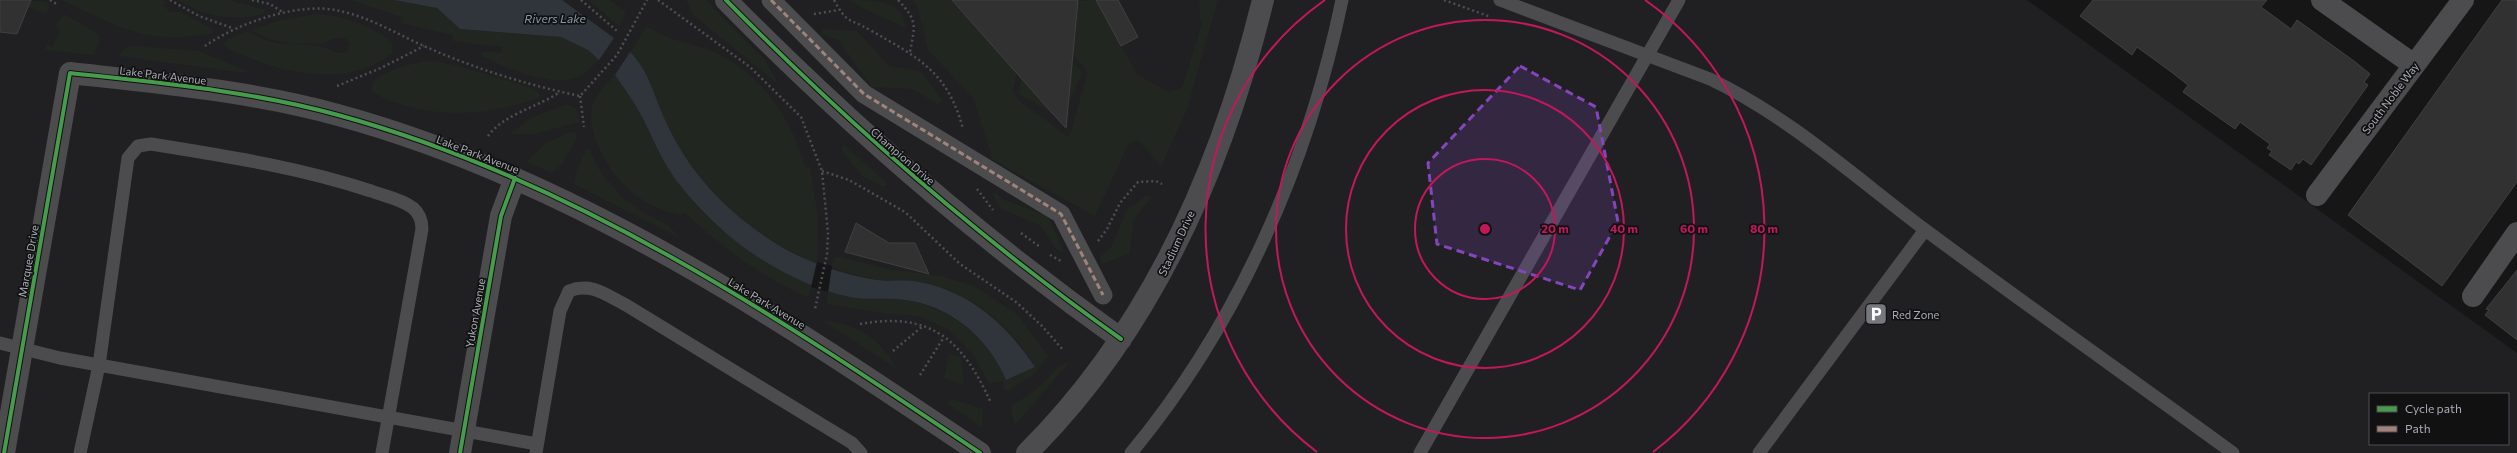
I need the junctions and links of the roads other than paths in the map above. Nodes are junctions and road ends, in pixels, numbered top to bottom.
1 (726, 0) edge
2 (771, 0) edge
3 (1263, 0) edge
4 (1342, 0) edge
5 (1500, 0) edge
6 (1679, 0) edge
7 (2322, 0) edge
8 (2463, 0) edge
9 (1646, 56) junction
10 (2414, 65) junction
11 (70, 73) joint
12 (515, 178) junction
13 (2317, 195) dead end
14 (1925, 230) junction
15 (2517, 233) edge
16 (1103, 295) dead end
17 (2472, 296) dead end
18 (1121, 340) junction
19 (0, 343) edge
20 (22, 349) junction
21 (99, 365) junction
22 (388, 416) junction
23 (464, 430) junction
24 (537, 448) edge
25 (4, 453) edge
26 (80, 453) edge
27 (382, 453) edge
28 (460, 453) edge
29 (861, 453) edge
30 (980, 453) edge
31 (1027, 453) edge
32 (1131, 453) edge
33 (1420, 453) edge
34 (1759, 453) edge
35 (2233, 453) edge

1 - 18 street, Champion Drive
2 - 16 street
3 - 18 street, Stadium Drive
4 - 32 lane
5 - 9 lane
6 - 9 lane
7 - 10 street
8 - 10 street, South Noble Way
9 - 14 lane
9 - 33 lane
10 - 13 street, South Noble Way
11 - 12 street, Lake Park Avenue
11 - 20 street, Marquee Drive
12 - 23 street, Yukon Avenue
12 - 30 street, Lake Park Avenue
14 - 34 lane
14 - 35 lane
15 - 17 street
18 - 31 street, Stadium Drive
19 - 20 lane
20 - 21 lane
20 - 25 street, Marquee Drive
21 - 22 lane
21 - 22 lane
21 - 26 lane
22 - 23 lane
22 - 27 lane
23 - 24 lane
23 - 28 street, Yukon Avenue
24 - 29 lane

